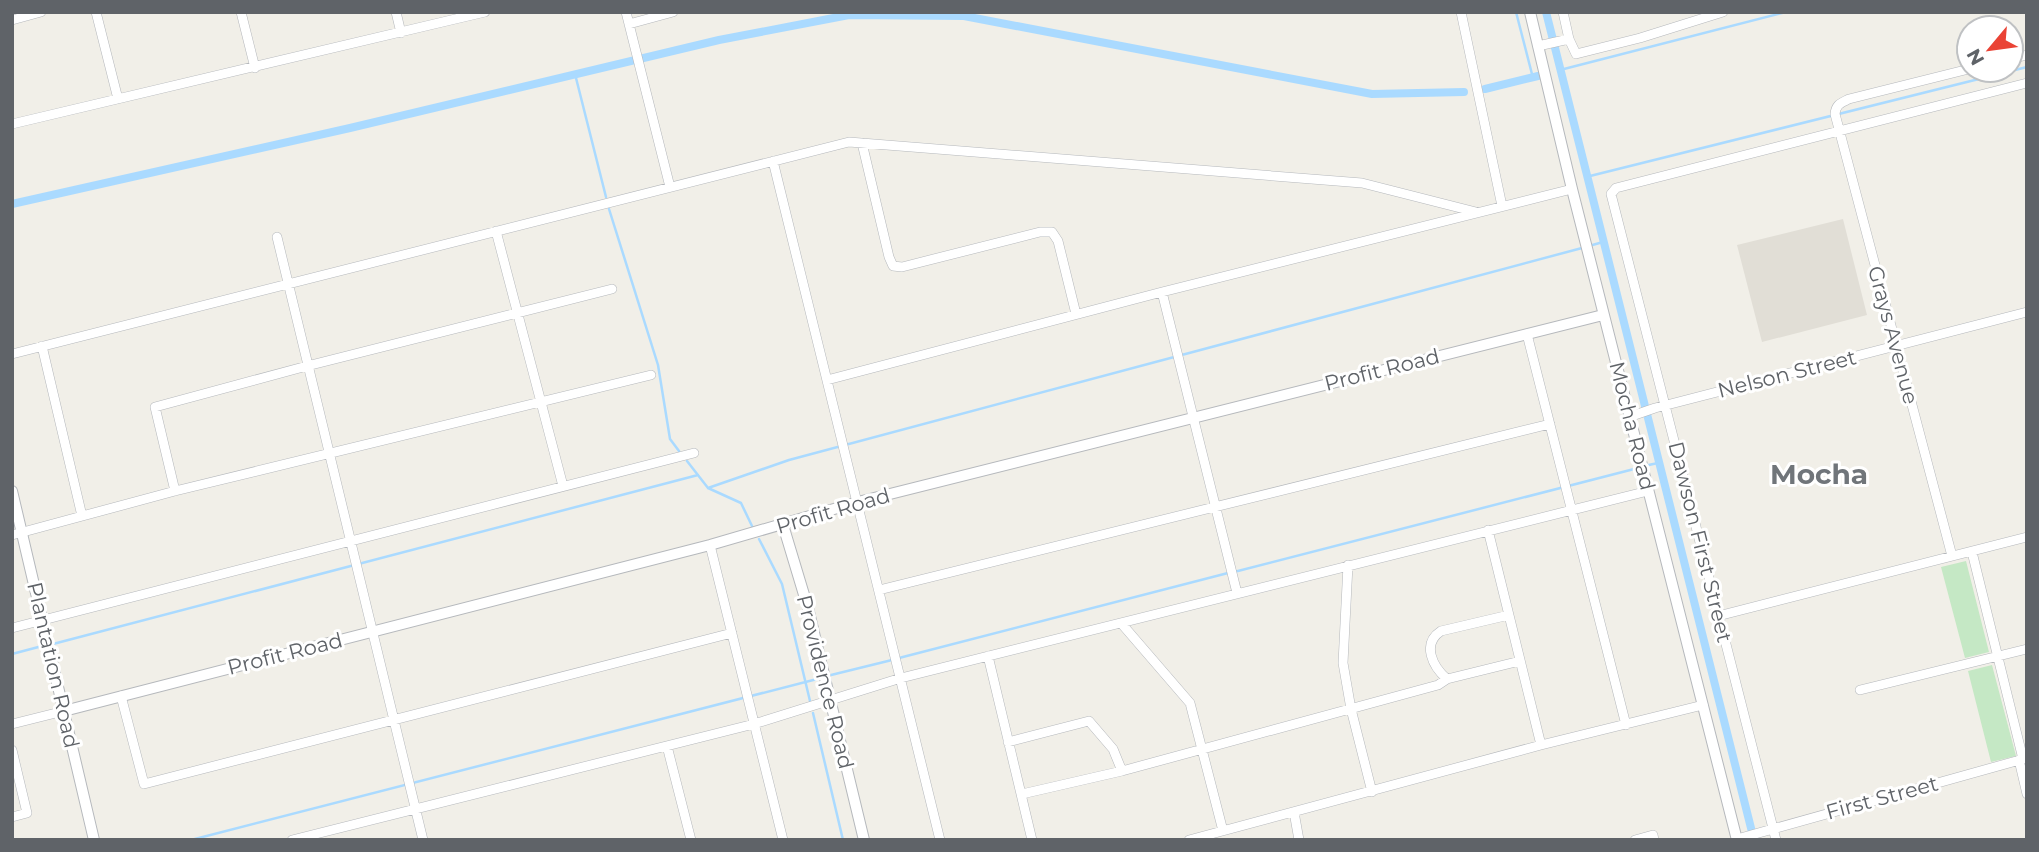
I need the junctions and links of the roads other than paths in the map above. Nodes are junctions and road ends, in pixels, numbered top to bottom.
1 (41, 12) edge
2 (96, 12) edge
3 (241, 12) edge
4 (396, 12) edge
5 (485, 12) edge
6 (626, 12) edge
7 (673, 12) edge
8 (1461, 12) edge
9 (1530, 12) edge
10 (1563, 12) edge
11 (1723, 12) edge
12 (12, 20) edge
13 (629, 23) junction
14 (401, 33) junction
15 (1569, 39) junction
16 (1541, 45) junction
17 (255, 68) junction
18 (1955, 72) edge
19 (2027, 83) edge
20 (118, 99) junction
21 (12, 124) edge
22 (1840, 132) junction
23 (862, 143) junction
24 (773, 161) junction
25 (670, 187) junction
26 (1572, 189) junction
27 (1502, 205) junction
28 (1476, 212) junction
29 (496, 231) junction
30 (277, 237) dead end
31 (288, 284) junction
32 (612, 289) dead end
33 (1162, 292) junction
34 (2027, 312) edge
35 (518, 314) junction
36 (1076, 314) junction
37 (1603, 314) junction
38 (1527, 334) junction
39 (42, 346) junction
40 (1895, 346) junction
41 (12, 354) edge
42 (307, 366) junction
43 (651, 375) dead end
44 (827, 380) junction
45 (541, 404) junction
46 (1660, 407) junction
47 (1633, 416) junction
48 (1195, 418) junction
49 (1550, 424) junction
50 (694, 453) dead end
51 (329, 455) junction
52 (563, 486) junction
53 (12, 491) edge
54 (175, 491) junction
55 (1648, 491) junction
56 (858, 502) junction
57 (1215, 506) junction
58 (1571, 510) junction
59 (82, 516) junction
60 (783, 525) junction
61 (1488, 530) junction
62 (17, 533) edge
63 (2027, 537) edge
64 (352, 542) junction
65 (710, 545) junction
66 (1972, 552) junction
67 (1952, 556) junction
68 (1348, 565) junction
69 (879, 590) junction
70 (1237, 593) junction
71 (1509, 615) junction
72 (1718, 616) junction
73 (42, 620) junction
74 (1121, 623) junction
75 (12, 628) edge
76 (373, 631) junction
77 (732, 633) junction
78 (2027, 649) edge
79 (988, 656) junction
80 (1998, 656) junction
81 (1520, 661) junction
82 (901, 678) junction
83 (1447, 679) junction
84 (1860, 690) dead end
85 (121, 696) junction
86 (830, 701) junction
87 (1703, 705) junction
88 (1351, 709) junction
89 (64, 711) junction
90 (395, 721) junction
91 (12, 724) edge
92 (754, 724) junction
93 (1626, 725) junction
94 (1008, 742) junction
95 (1541, 745) junction
96 (667, 746) junction
97 (1203, 748) junction
98 (12, 750) edge
99 (2023, 759) edge
100 (1122, 771) junction
101 (1372, 792) junction
102 (1022, 794) junction
103 (2027, 794) edge
104 (415, 809) junction
105 (1294, 812) junction
106 (12, 817) edge
107 (1773, 829) junction
108 (1223, 831) junction
109 (1740, 839) edge
110 (94, 840) edge
111 (292, 840) edge
112 (423, 840) edge
113 (691, 840) edge
114 (783, 840) edge
115 (864, 840) edge
116 (940, 840) edge
117 (1032, 840) edge
118 (1189, 840) edge
119 (1299, 840) edge
120 (1634, 840) edge
121 (1654, 840) edge
122 (1776, 840) edge

1 - 12 street
2 - 20 street
3 - 17 street
4 - 14 street
5 - 14 street
6 - 13 street
7 - 13 street
8 - 27 street
9 - 16 street, Mocha Road
10 - 15 street
11 - 15 street
13 - 25 street
14 - 17 street
15 - 16 street
16 - 26 street, Mocha Road
17 - 20 street
18 - 22 street, Grays Avenue
19 - 22 street, Dawson First Street
20 - 21 street
22 - 40 street, Grays Avenue
22 - 46 street, Dawson First Street
23 - 24 street
23 - 28 street
23 - 36 street
24 - 25 street
24 - 44 street
25 - 29 street
26 - 27 street
26 - 37 street, Mocha Road
27 - 28 street
28 - 33 street
29 - 31 street
29 - 35 street
30 - 31 street
31 - 39 street
31 - 42 street
32 - 35 street
33 - 36 street
33 - 48 street
34 - 40 street, Nelson Street
35 - 42 street
35 - 45 street
36 - 44 street
37 - 38 street, Profit Road
37 - 47 street, Mocha Road
38 - 48 street, Profit Road
38 - 49 street
39 - 41 street
39 - 59 street
40 - 46 street, Nelson Street
40 - 67 street, Grays Avenue
42 - 51 street
42 - 54 street
43 - 45 street
44 - 56 street
45 - 51 street
45 - 52 street
46 - 47 street, Nelson Street
46 - 72 street, Dawson First Street
47 - 55 street, Mocha Road
48 - 56 street, Profit Road
48 - 57 street
49 - 57 street
49 - 58 street
50 - 52 street
51 - 54 street
51 - 64 street
52 - 64 street
53 - 62 street, Plantation Road
54 - 59 street
55 - 58 street
55 - 87 street, Mocha Road
56 - 60 street, Profit Road
56 - 69 street
57 - 69 street
57 - 70 street
58 - 61 street
58 - 93 street
59 - 62 street
60 - 65 street, Profit Road
60 - 86 street, Providence Road
61 - 68 street
61 - 71 street
62 - 73 street, Plantation Road
63 - 66 street
64 - 73 street
64 - 76 street
65 - 76 street, Profit Road
65 - 77 street
66 - 67 street
66 - 80 street
67 - 72 street
68 - 70 street
68 - 88 street
69 - 82 street
70 - 74 street
71 - 81 street
71 - 83 street
72 - 107 street, Dawson First Street
73 - 75 street
73 - 89 street, Plantation Road
74 - 79 street
74 - 97 street
76 - 85 street, Profit Road
76 - 90 street
77 - 90 street
77 - 92 street
78 - 80 street
79 - 82 street
79 - 94 street
80 - 84 street
80 - 99 street
81 - 83 street
81 - 95 street
82 - 86 street
82 - 116 street
83 - 88 street
85 - 89 street, Profit Road
85 - 90 street
86 - 92 street
86 - 115 street, Providence Road
87 - 93 street
87 - 109 street, Mocha Road
88 - 97 street
88 - 101 street
89 - 91 street
89 - 110 street, Plantation Road
90 - 104 street
92 - 96 street
92 - 114 street
93 - 95 street
94 - 100 street
94 - 102 street
95 - 101 street
96 - 104 street
96 - 113 street
97 - 100 street
97 - 108 street
98 - 106 street
99 - 103 street
99 - 107 street, First Street
100 - 102 street
101 - 105 street
102 - 117 street
104 - 111 street
104 - 112 street
105 - 108 street
105 - 119 street
107 - 109 street, First Street
107 - 122 street, Dawson First Street
108 - 118 street
120 - 121 street

